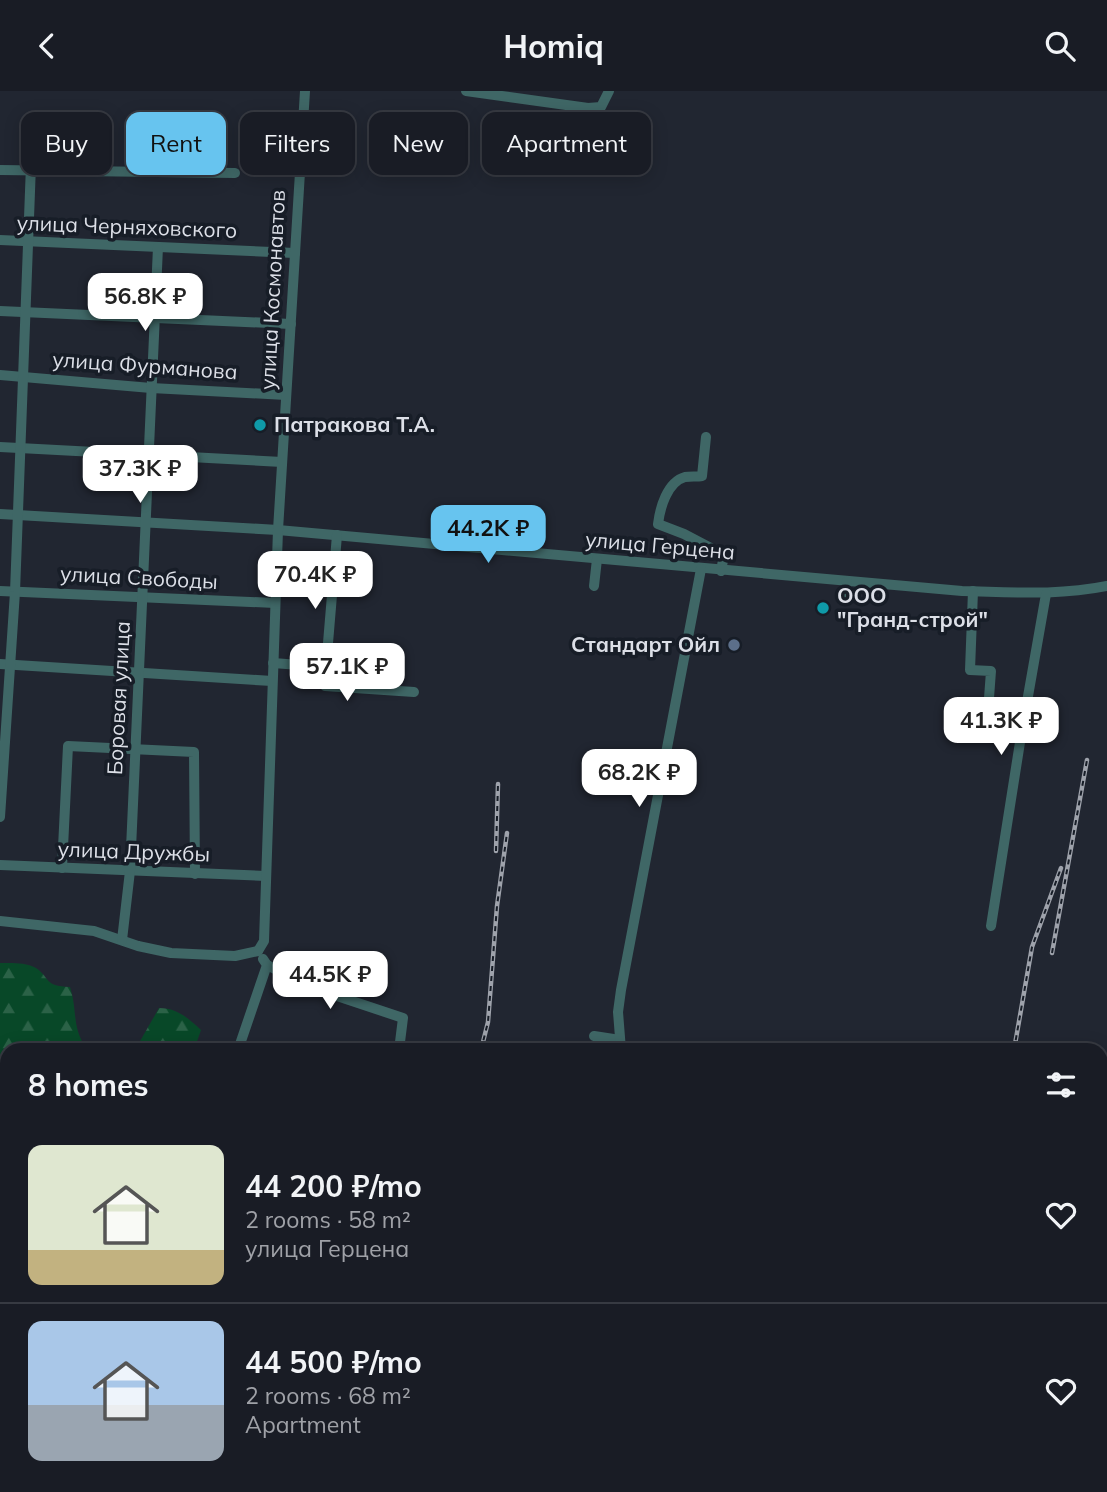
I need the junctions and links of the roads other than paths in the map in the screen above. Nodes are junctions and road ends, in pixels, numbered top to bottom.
1 (305, 91) edge
2 (466, 91) edge
3 (610, 91) edge
4 (0, 170) edge
5 (21, 170) edge
6 (112, 171) edge
7 (235, 173) dead end
8 (30, 175) edge
9 (0, 240) edge
10 (27, 241) junction
11 (158, 247) junction
12 (295, 253) junction
13 (0, 311) edge
14 (24, 312) junction
15 (154, 318) junction
16 (291, 324) junction
17 (0, 375) edge
18 (22, 377) junction
19 (151, 388) junction
20 (286, 395) junction
21 (706, 437) dead end
22 (0, 447) edge
23 (19, 448) junction
24 (148, 456) junction
25 (282, 462) junction
26 (0, 514) edge
27 (17, 515) junction
28 (144, 521) junction
29 (278, 530) junction
30 (337, 535) junction
31 (597, 559) junction
32 (701, 569) junction
33 (721, 571) junction
34 (847, 581) junction
35 (594, 586) dead end
36 (1107, 586) edge
37 (0, 591) edge
38 (973, 591) junction
39 (15, 592) junction
40 (1046, 594) junction
41 (144, 597) junction
42 (845, 601) dead end
43 (275, 603) junction
44 (273, 663) junction
45 (5, 664) edge
46 (326, 667) junction
47 (140, 672) junction
48 (272, 681) junction
49 (414, 692) dead end
50 (989, 698) dead end
51 (136, 748) junction
52 (0, 817) edge
53 (0, 865) edge
54 (62, 868) junction
55 (130, 871) junction
56 (195, 874) junction
57 (266, 876) junction
58 (0, 921) edge
59 (991, 926) dead end
60 (122, 940) junction
61 (258, 951) junction
62 (267, 965) junction
63 (594, 1036) dead end
64 (240, 1043) edge
65 (400, 1043) edge
66 (614, 1043) edge
67 (620, 1043) edge

1 - 12 street, улица Космонавтов
2 - 3 street
4 - 5 street
6 - 7 street
8 - 10 street
9 - 10 street, улица Черняховского
10 - 11 street, улица Черняховского
10 - 14 street
11 - 12 street, улица Черняховского
11 - 15 street, Боровая улица
12 - 16 street, улица Космонавтов
13 - 14 street
14 - 15 street
14 - 18 street
15 - 16 street
15 - 19 street, Боровая улица
16 - 20 street, улица Космонавтов
17 - 18 street, улица Фурманова
18 - 19 street, улица Фурманова
18 - 23 street
19 - 20 street, улица Фурманова
19 - 24 street, Боровая улица
20 - 25 street, улица Космонавтов
21 - 33 street
22 - 23 street
23 - 24 street
23 - 27 street
24 - 25 street
24 - 28 street, Боровая улица
25 - 29 street, улица Космонавтов
26 - 27 street, улица Герцена
27 - 28 street, улица Герцена
27 - 39 street
28 - 29 street, улица Герцена
28 - 41 street, Боровая улица
29 - 30 street, улица Герцена
29 - 43 street, улица Космонавтов
30 - 31 street, улица Герцена
30 - 46 street
31 - 32 street, улица Герцена
31 - 35 street
32 - 33 street, улица Герцена
32 - 67 street
33 - 34 street, улица Герцена
34 - 38 street, улица Герцена
34 - 42 street
36 - 40 street, улица Герцена
37 - 39 street, улица Свободы
38 - 40 street, улица Герцена
38 - 50 street
39 - 41 street, улица Свободы
39 - 45 street
40 - 59 street
41 - 43 street, улица Свободы
41 - 47 street, Боровая улица
43 - 44 street, улица Космонавтов
44 - 46 street
44 - 48 street, улица Космонавтов
45 - 47 street
45 - 52 street
46 - 49 street
47 - 48 street
47 - 51 street, Боровая улица
48 - 57 street, улица Космонавтов
51 - 54 street
51 - 55 street, Боровая улица
51 - 56 street
53 - 54 street, улица Дружбы
54 - 55 street, улица Дружбы
55 - 56 street, улица Дружбы
55 - 60 street, Боровая улица
56 - 57 street, улица Дружбы
57 - 61 street, улица Космонавтов
58 - 60 street
60 - 61 street
61 - 62 street
62 - 64 street
62 - 65 street
63 - 66 street

